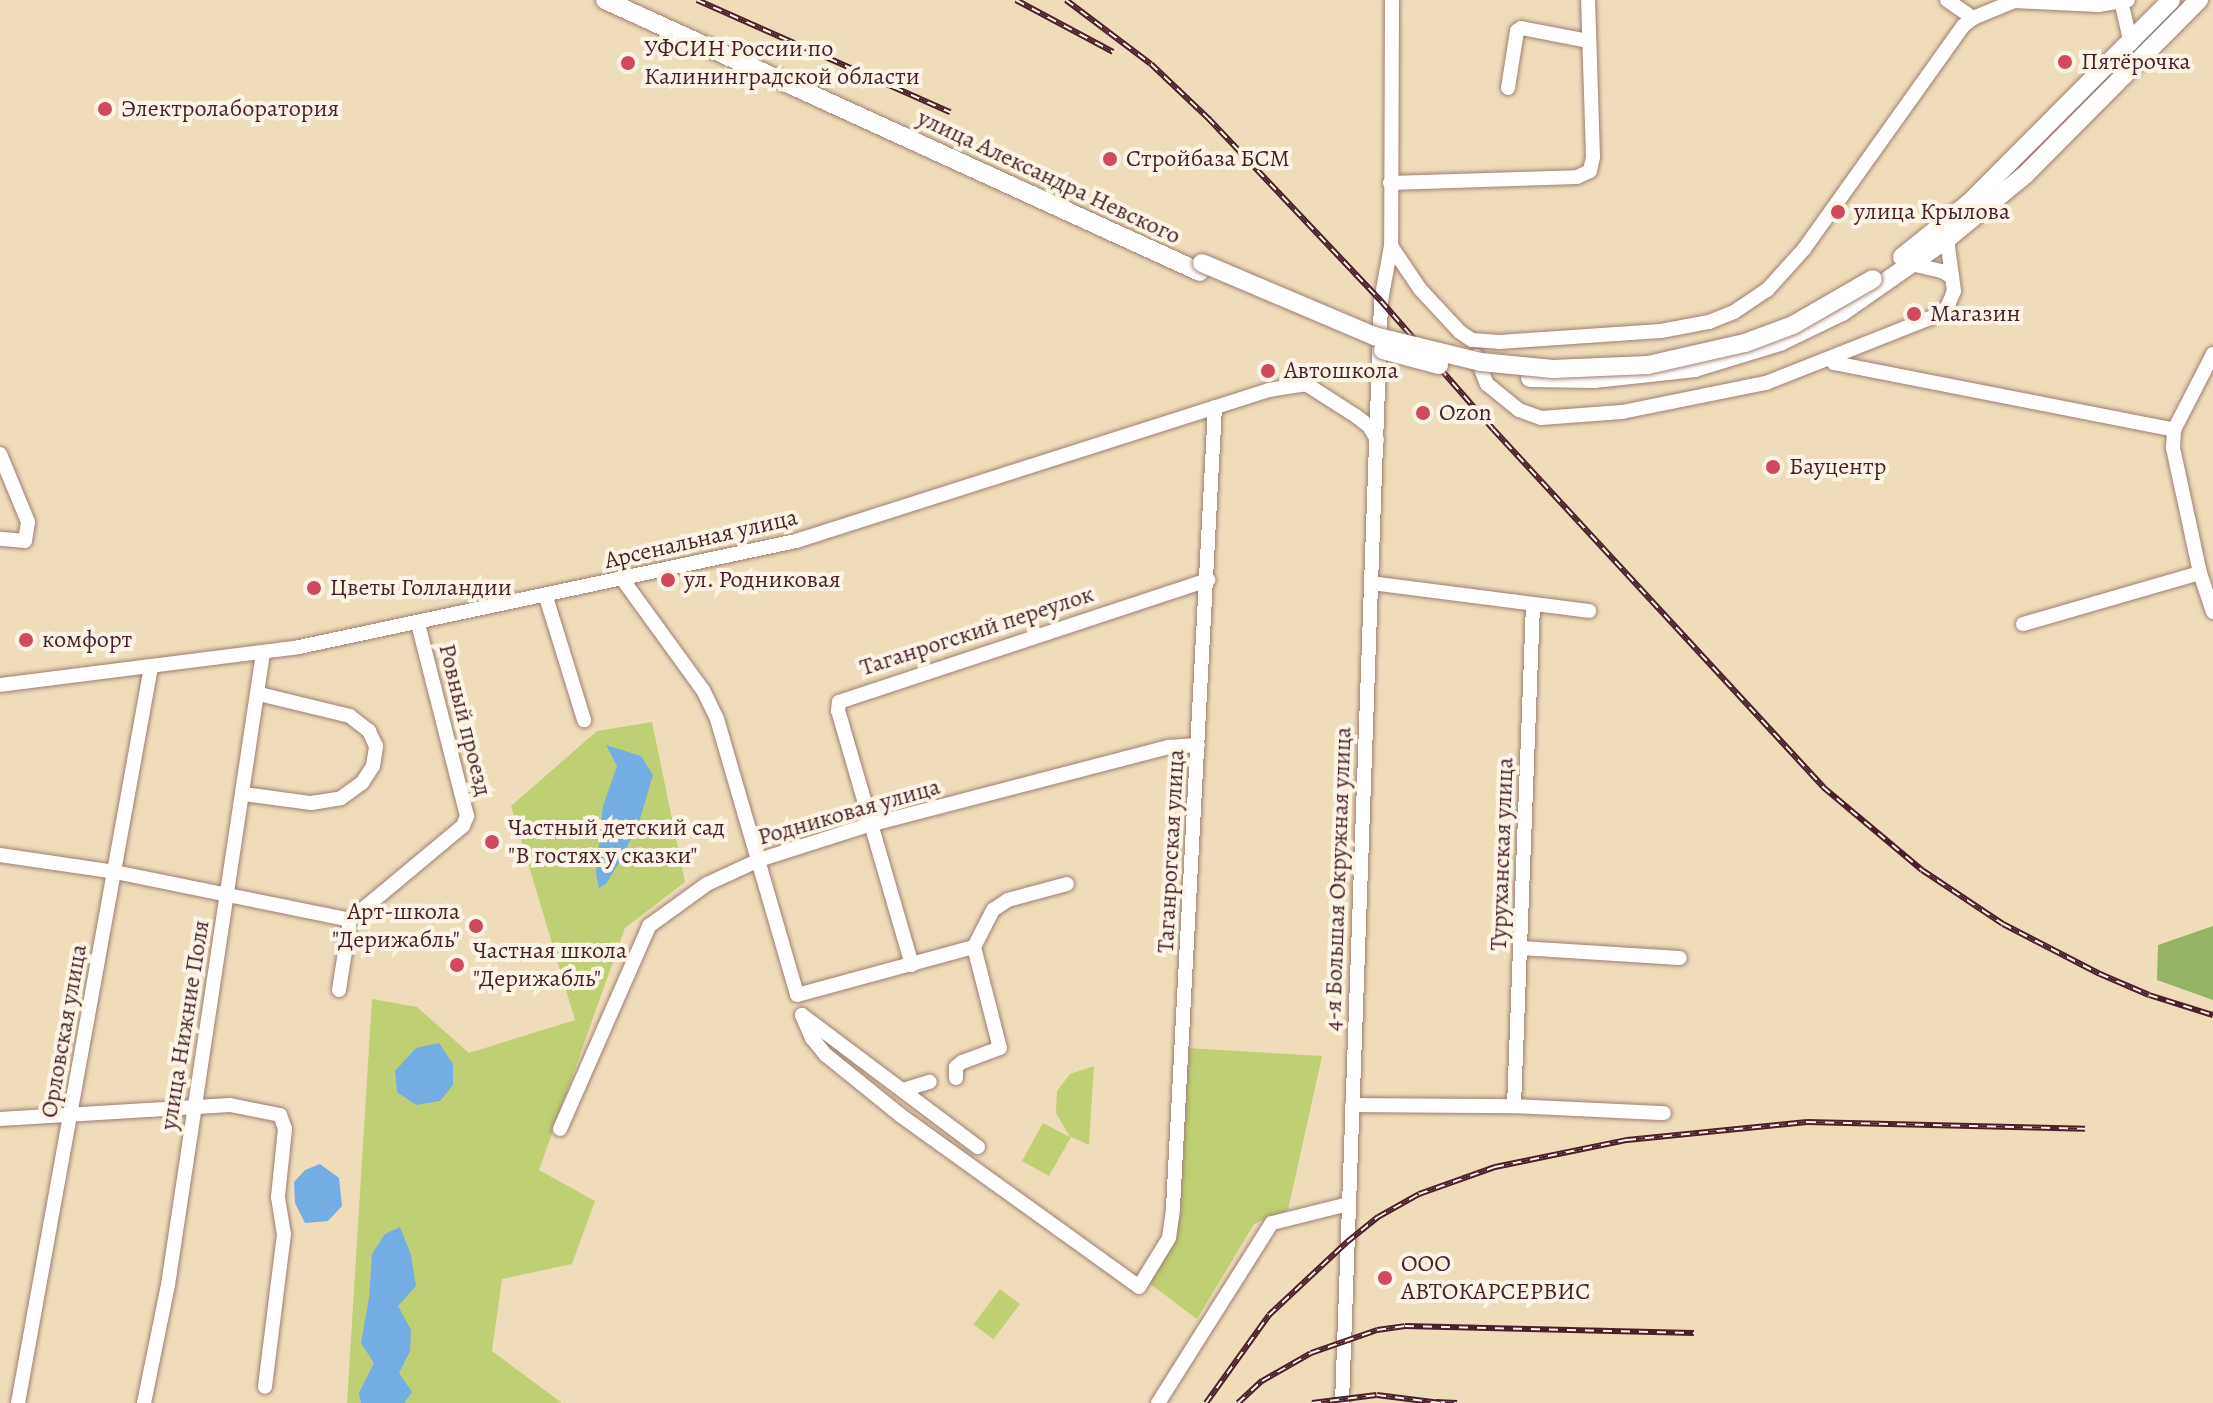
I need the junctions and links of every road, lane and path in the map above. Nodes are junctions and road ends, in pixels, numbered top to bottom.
1 (605, 0) edge
2 (628, 0) edge
3 (1392, 0) edge
4 (1588, 0) edge
5 (1947, 0) edge
6 (2128, 0) edge
7 (2171, 0) edge
8 (2199, 0) edge
9 (2121, 1) edge
10 (1973, 18) junction
11 (1588, 41) junction
12 (2131, 44) junction
13 (1508, 88) dead end
14 (1390, 183) junction
15 (1947, 239) junction
16 (1391, 246) junction
17 (1911, 264) junction
18 (1201, 267) junction
19 (1952, 277) junction
20 (1876, 284) junction
21 (1879, 337) junction
22 (1478, 341) junction
23 (2213, 354) edge
24 (1831, 358) junction
25 (1880, 371) junction
26 (1215, 407) junction
27 (2174, 430) junction
28 (1377, 440) junction
29 (0, 454) edge
30 (0, 539) edge
31 (2200, 573) junction
32 (623, 580) junction
33 (1208, 580) junction
34 (1371, 583) junction
35 (546, 597) junction
36 (1533, 604) junction
37 (1589, 611) dead end
38 (2213, 612) edge
39 (418, 624) junction
40 (2023, 624) dead end
41 (263, 653) junction
42 (151, 667) junction
43 (0, 685) edge
44 (259, 694) junction
45 (584, 720) dead end
46 (1198, 745) junction
47 (244, 794) junction
48 (869, 825) junction
49 (0, 855) edge
50 (759, 860) junction
51 (115, 872) junction
52 (1067, 884) dead end
53 (229, 896) junction
54 (350, 920) junction
55 (974, 947) junction
56 (1520, 948) junction
57 (1680, 958) dead end
58 (912, 965) junction
59 (339, 990) dead end
60 (797, 995) junction
61 (802, 1015) junction
62 (956, 1078) dead end
63 (930, 1082) dead end
64 (903, 1090) junction
65 (1352, 1105) junction
66 (1514, 1106) junction
67 (193, 1107) junction
68 (1664, 1113) dead end
69 (71, 1117) junction
70 (0, 1119) edge
71 (560, 1129) dead end
72 (978, 1147) dead end
73 (1348, 1204) junction
74 (265, 1387) dead end
75 (18, 1403) edge
76 (144, 1403) edge
77 (1158, 1403) edge
78 (1342, 1403) edge

1 - 18 main road, улица Александра Невского
2 - 18 main road
3 - 14 street
4 - 11 street
5 - 10 street
6 - 9 street
7 - 12 main road
8 - 15 main road
9 - 10 street
9 - 12 street
10 - 22 street
11 - 13 street
11 - 14 street
12 - 20 main road
14 - 16 street
15 - 17 main road
15 - 19 street
16 - 22 street
16 - 28 street, 4-я Большая Окружная улица
17 - 19 street
17 - 20 main road
18 - 20 main road, улица Александра Невского, bridge
19 - 21 street
21 - 24 street
21 - 25 street
22 - 24 street
23 - 27 street
24 - 25 street
25 - 27 street
26 - 28 street, Арсенальная улица
26 - 32 street, Арсенальная улица
26 - 33 street, Таганрогская улица
27 - 31 street
28 - 34 street, 4-я Большая Окружная улица
29 - 30 street
31 - 38 street
31 - 40 street
32 - 35 street, Арсенальная улица
32 - 50 street
33 - 46 street, Таганрогская улица
33 - 48 street, Таганрогский переулок
34 - 36 street
34 - 65 street, 4-я Большая Окружная улица
35 - 39 street, Арсенальная улица
35 - 45 street
36 - 37 street
36 - 56 street, Туруханская улица
39 - 41 street, Арсенальная улица
39 - 54 street, Ровный проезд
41 - 42 street, Арсенальная улица
41 - 44 street, улица Нижние Поля
42 - 43 street, Арсенальная улица
42 - 51 street, Орловская улица
44 - 47 street, улица Нижние Поля
44 - 47 street
46 - 48 street, Родниковая улица
46 - 61 street, Таганрогская улица
47 - 53 street, улица Нижние Поля
48 - 50 street, Родниковая улица
48 - 58 street, Таганрогский переулок
49 - 51 street
50 - 60 street
50 - 71 street, Родниковая улица
51 - 53 street
51 - 69 street, Орловская улица
52 - 55 street
53 - 54 street
53 - 67 street, улица Нижние Поля
54 - 59 street
55 - 58 street
55 - 62 street
56 - 57 street
56 - 66 street, Туруханская улица
58 - 60 street
60 - 61 street
61 - 64 street
63 - 64 street
64 - 72 street
65 - 66 street
65 - 73 street, 4-я Большая Окружная улица
66 - 68 street
67 - 69 street
67 - 74 street
67 - 76 street, улица Нижние Поля
69 - 70 street
69 - 75 street, Орловская улица
73 - 77 street
73 - 78 street, 4-я Большая Окружная улица

